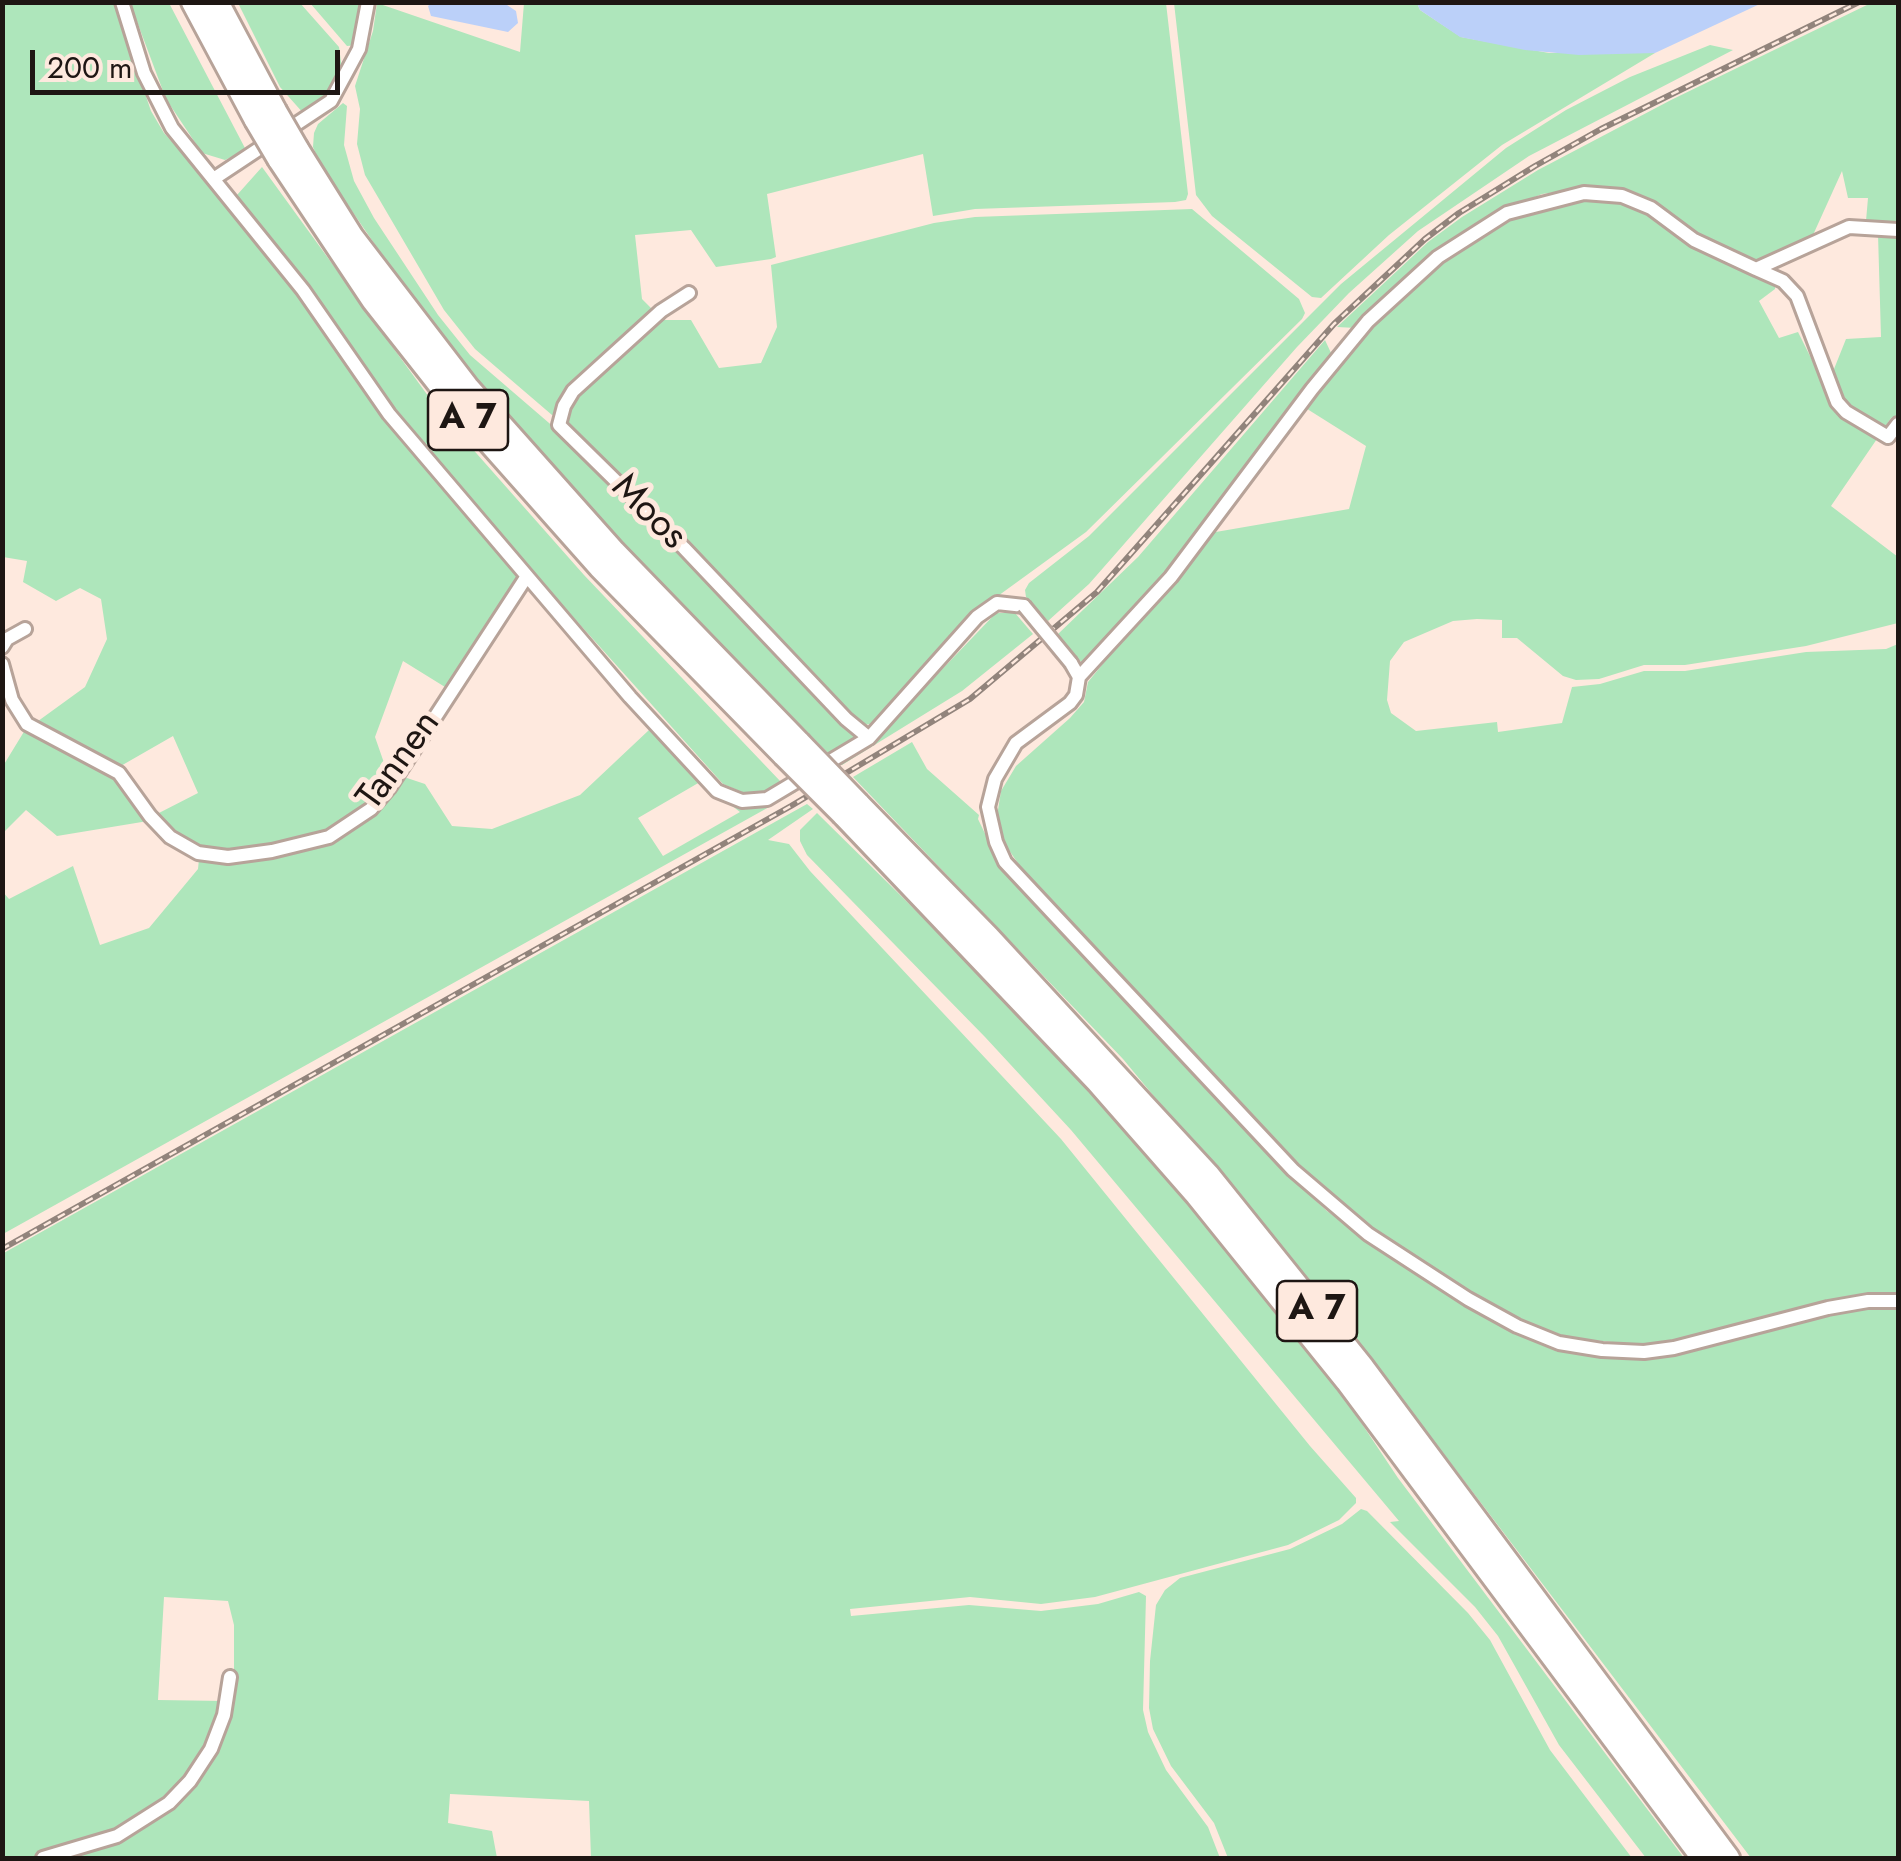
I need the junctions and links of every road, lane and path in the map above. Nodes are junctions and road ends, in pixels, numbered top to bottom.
1 (122, 2) edge
2 (192, 2) edge
3 (218, 2) edge
4 (368, 2) edge
5 (265, 116) junction
6 (215, 178) junction
7 (1898, 230) edge
8 (1756, 269) junction
9 (689, 293) dead end
10 (1898, 424) edge
11 (527, 576) junction
12 (24, 629) dead end
13 (2, 647) edge
14 (2, 664) edge
15 (1079, 677) junction
16 (868, 738) junction
17 (850, 808) junction
18 (1898, 1301) edge
19 (230, 1677) dead end
20 (43, 1858) edge
21 (1703, 1858) edge
22 (1728, 1858) edge

1 - 6 street
2 - 5 highway, A 7
3 - 5 highway, A 7
4 - 6 street
5 - 17 highway, A 7, bridge
6 - 11 street
7 - 8 street
8 - 10 street
8 - 15 street
9 - 16 street, Moos
11 - 14 street, Tannen
11 - 16 street
12 - 13 street
15 - 16 street, bridge
15 - 18 street
17 - 21 highway, A 7
17 - 22 highway, A 7
19 - 20 street

